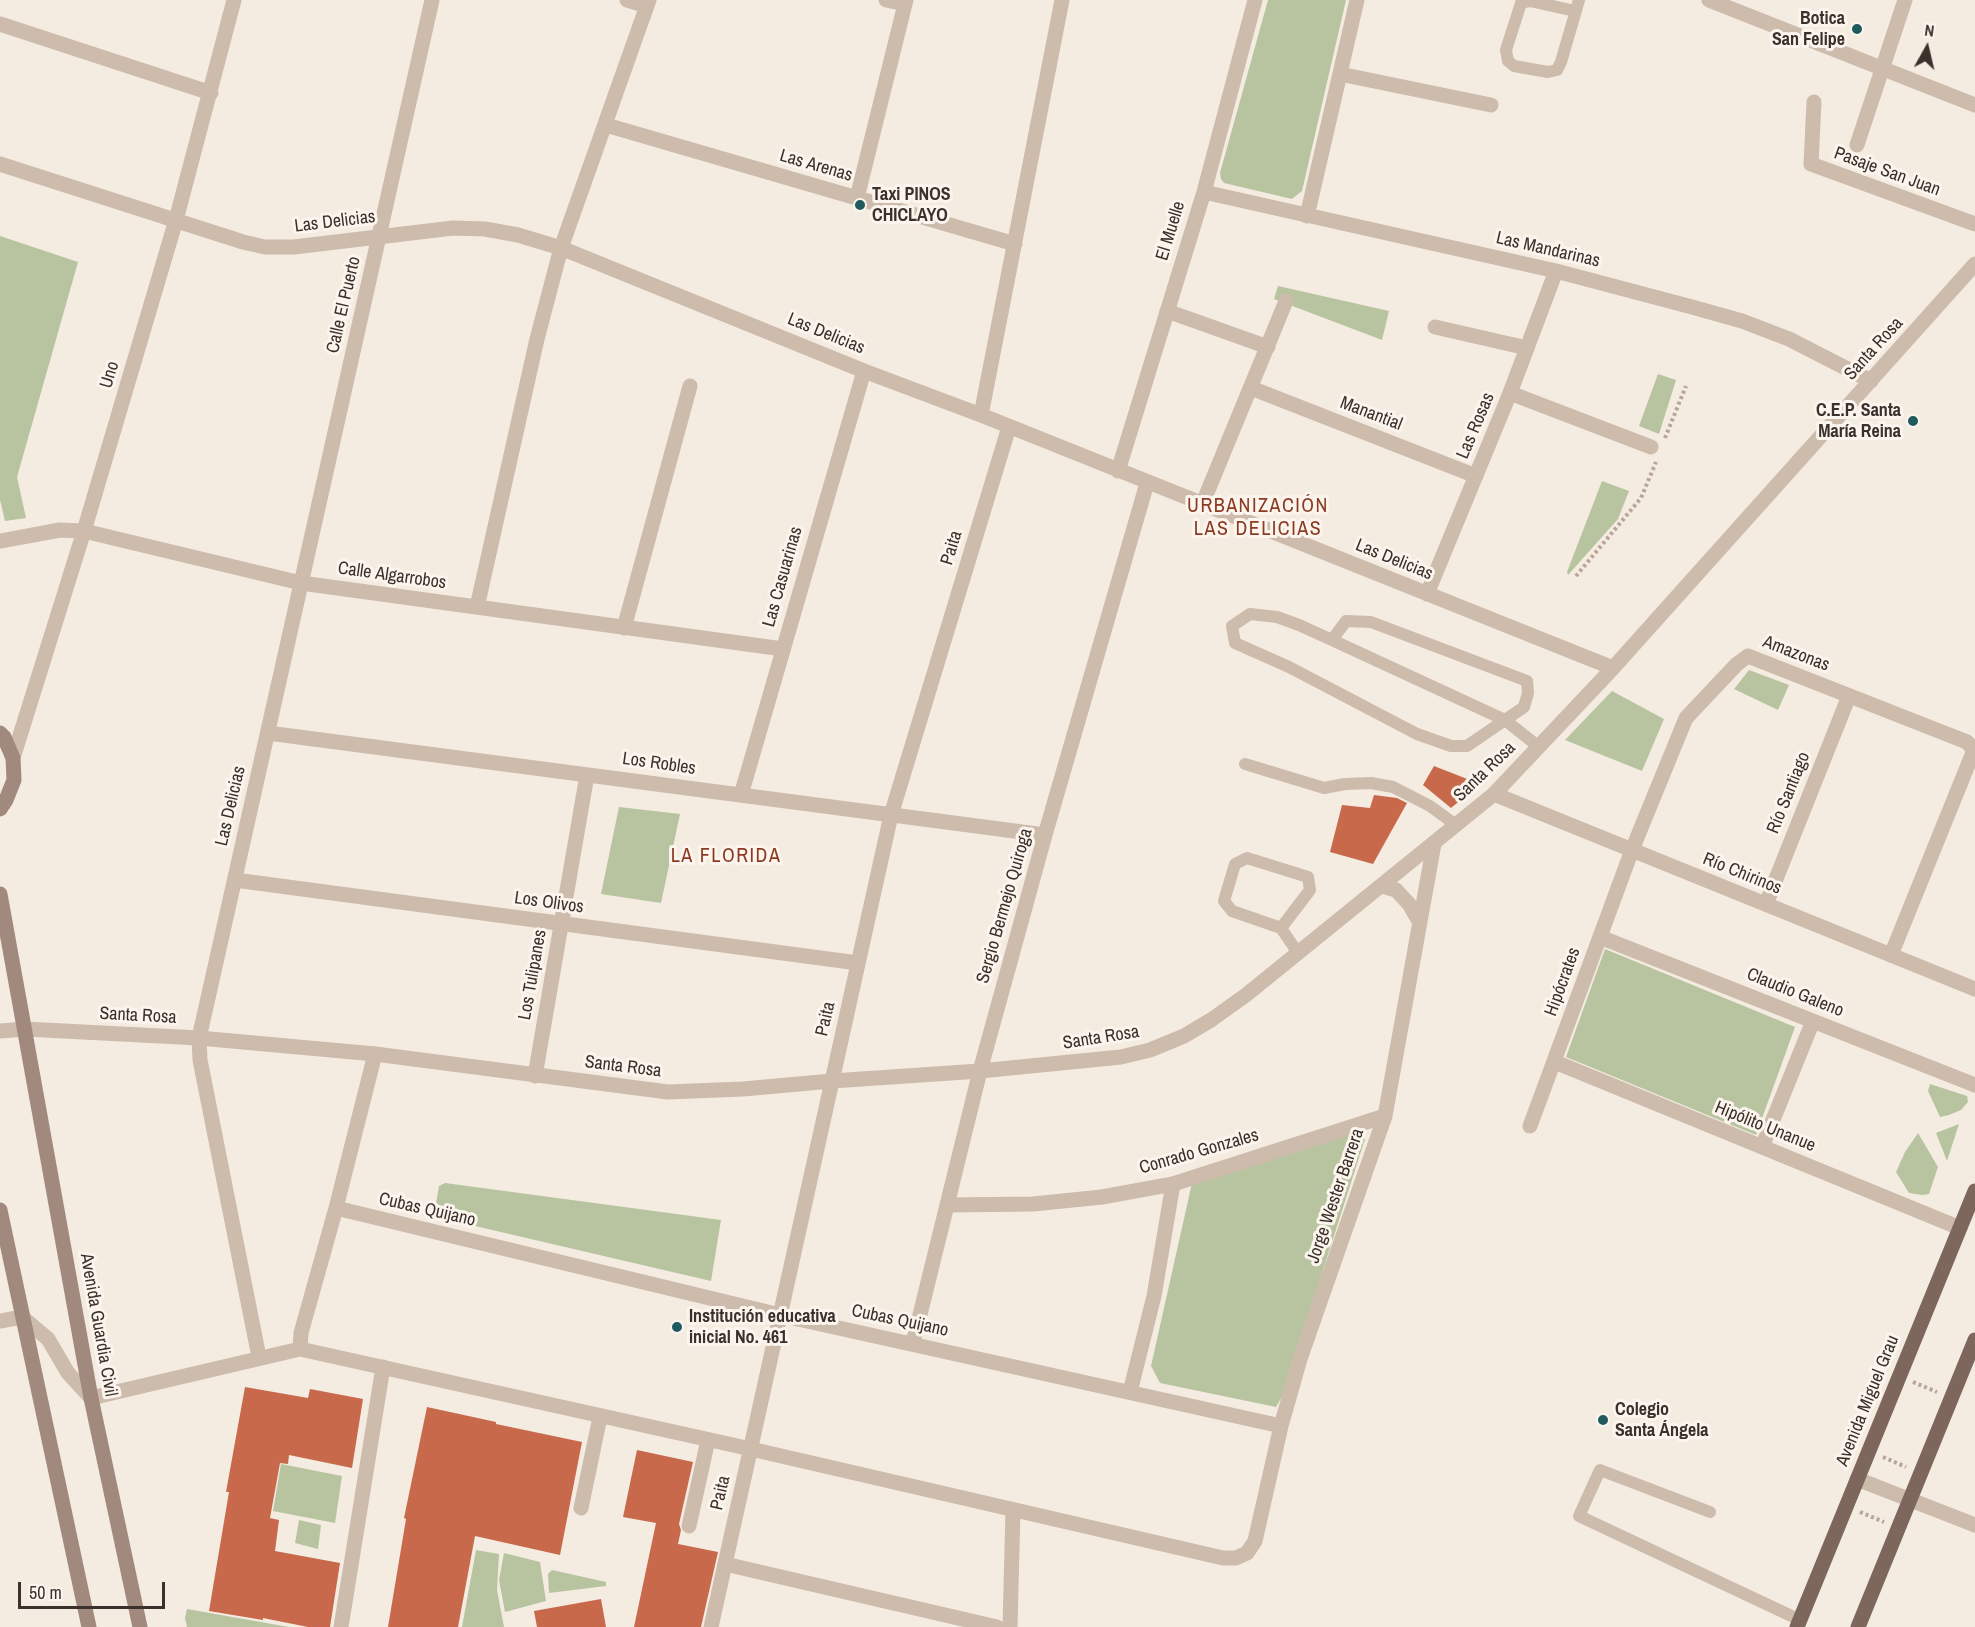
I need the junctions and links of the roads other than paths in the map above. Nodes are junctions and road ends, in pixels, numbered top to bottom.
1 (234, 0) edge
2 (432, 0) edge
3 (627, 0) edge
4 (886, 0) edge
5 (1062, 0) edge
6 (1255, 0) edge
7 (1357, 0) edge
8 (1709, 0) edge
9 (1905, 0) edge
10 (906, 2) edge
11 (648, 3) edge
12 (1577, 6) edge
13 (0, 24) edge
14 (1881, 69) junction
15 (1340, 74) junction
16 (211, 93) junction
17 (1814, 102) dead end
18 (1491, 105) dead end
19 (1975, 105) edge
20 (606, 125) junction
21 (1857, 145) dead end
22 (0, 164) edge
23 (1204, 192) junction
24 (857, 198) junction
25 (1307, 216) junction
26 (176, 220) junction
27 (1975, 224) edge
28 (379, 236) junction
29 (1015, 244) junction
30 (561, 248) junction
31 (1975, 264) edge
32 (1556, 271) junction
33 (1286, 301) dead end
34 (1167, 310) junction
35 (1436, 327) dead end
36 (1268, 347) junction
37 (1527, 348) junction
38 (864, 371) junction
39 (1871, 381) junction
40 (690, 386) dead end
41 (1251, 388) junction
42 (1510, 393) junction
43 (981, 416) junction
44 (1009, 427) junction
45 (1657, 449) road end
46 (1118, 471) junction
47 (1476, 476) junction
48 (1147, 483) junction
49 (1203, 505) junction
50 (84, 531) junction
51 (0, 541) edge
52 (301, 583) junction
53 (1427, 594) junction
54 (477, 608) junction
55 (624, 628) junction
56 (1332, 640) junction
57 (783, 650) junction
58 (1613, 668) junction
59 (1849, 696) junction
60 (1505, 720) junction
61 (0, 733) edge
62 (268, 733) junction
63 (1539, 747) junction
64 (1974, 750) edge
65 (14, 758) junction
66 (1245, 764) dead end
67 (587, 775) junction
68 (1494, 794) junction
69 (741, 795) junction
70 (0, 809) edge
71 (891, 815) junction
72 (1456, 825) junction
73 (1045, 835) junction
74 (1434, 844) junction
75 (1632, 850) junction
76 (235, 880) junction
77 (1382, 886) junction
78 (0, 894) edge
79 (1766, 904) junction
80 (1419, 921) junction
81 (562, 925) junction
82 (1281, 928) junction
83 (1600, 937) junction
84 (1298, 953) junction
85 (1891, 955) junction
86 (858, 963) junction
87 (1975, 989) edge
88 (1813, 1021) junction
89 (25, 1029) junction
90 (0, 1031) edge
91 (199, 1038) junction
92 (375, 1054) junction
93 (1555, 1062) junction
94 (980, 1071) junction
95 (536, 1076) junction
96 (832, 1081) junction
97 (1975, 1085) edge
98 (1385, 1116) junction
99 (1530, 1126) dead end
100 (1762, 1147) junction
101 (1173, 1184) junction
102 (1975, 1191) edge
103 (947, 1205) junction
104 (336, 1208) junction
105 (0, 1210) edge
106 (1960, 1228) junction
107 (780, 1315) junction
108 (22, 1317) junction
109 (0, 1321) edge
110 (1975, 1340) edge
111 (913, 1343) junction
112 (300, 1349) junction
113 (259, 1357) junction
114 (383, 1367) junction
115 (1130, 1392) junction
116 (91, 1398) junction
117 (600, 1417) junction
118 (1281, 1426) junction
119 (708, 1440) junction
120 (751, 1449) junction
121 (1857, 1479) junction
122 (1910, 1500) junction
123 (581, 1508) dead end
124 (1013, 1510) junction
125 (1710, 1512) dead end
126 (1975, 1525) edge
127 (689, 1526) dead end
128 (725, 1564) junction
129 (1799, 1624) edge
130 (89, 1627) edge
131 (140, 1627) edge
132 (341, 1627) edge
133 (711, 1627) edge
134 (997, 1627) edge
135 (1010, 1627) edge
136 (1858, 1627) edge

1 - 16 street, Uno
2 - 28 street, Calle El Puerto
3 - 11 street
4 - 10 street
5 - 29 street
6 - 23 street, El Muelle
7 - 15 street
8 - 14 street
9 - 14 street
10 - 24 street
11 - 20 street
12 - 12 lane
13 - 16 street
14 - 19 street
14 - 21 street
15 - 18 street
15 - 25 street
16 - 26 street, Uno
17 - 27 street, Pasaje San Juan
20 - 24 street, Las Arenas
20 - 30 street
22 - 26 street, Las Delicias
23 - 25 street, Las Mandarinas
23 - 34 street, El Muelle
24 - 29 street, Las Arenas
25 - 32 street, Las Mandarinas
26 - 28 street, Las Delicias
26 - 50 street, Uno
28 - 30 street, Las Delicias
28 - 52 street, Calle El Puerto
29 - 43 street
30 - 38 street, Las Delicias
30 - 54 street
31 - 39 street, Santa Rosa
32 - 37 street, Las Rosas
32 - 39 street, Las Mandarinas
33 - 36 street
34 - 36 street
34 - 46 street, El Muelle
35 - 37 street
36 - 41 street
37 - 42 street, Las Rosas
38 - 43 street, Las Delicias
38 - 57 street, Las Casuarinas
39 - 58 street, Santa Rosa
40 - 55 street
41 - 47 street, Manantial
41 - 49 street
42 - 45 street
42 - 47 street, Las Rosas
43 - 44 street, Las Delicias
44 - 46 street, Las Delicias
44 - 71 street, Paita
46 - 48 street, Las Delicias
47 - 53 street, Las Rosas
48 - 49 street, Las Delicias
48 - 73 street, Sergio Bermejo Quiroga
49 - 53 street, Las Delicias
50 - 51 street, Calle Algarrobos
50 - 52 street, Calle Algarrobos
50 - 65 street, Uno
52 - 54 street, Calle Algarrobos
52 - 62 street, Las Delicias
53 - 58 street, Las Delicias
54 - 55 street, Calle Algarrobos
55 - 57 street, Calle Algarrobos
56 - 60 lane
56 - 60 lane
56 - 60 lane
57 - 69 street, Las Casuarinas
58 - 63 street, Santa Rosa
59 - 64 street, Amazonas
59 - 75 street, Amazonas
59 - 79 street, Río Santiago
60 - 63 lane
61 - 65 main road
62 - 67 street, Los Robles
62 - 76 street, Las Delicias
63 - 68 street, Santa Rosa
64 - 85 street
65 - 70 main road
66 - 72 lane
67 - 69 street, Los Robles
67 - 81 street, Los Tulipanes
68 - 72 street, Santa Rosa
68 - 75 street, Río Chirinos
69 - 71 street, Los Robles
71 - 73 street, Los Robles
71 - 86 street, Paita
72 - 74 street, Santa Rosa
73 - 94 street, Sergio Bermejo Quiroga
74 - 77 street, Santa Rosa
74 - 80 street, Jorge Wester Barrera
75 - 79 street, Río Chirinos
75 - 83 street, Hipócrates
76 - 81 street, Los Olivos
76 - 91 street, Las Delicias
77 - 80 street
77 - 84 street, Santa Rosa
78 - 89 main road, Avenida Guardia Civil
79 - 85 street, Río Chirinos
80 - 98 street, Jorge Wester Barrera
81 - 86 street, Los Olivos
81 - 95 street, Los Tulipanes
82 - 82 lane
82 - 84 lane
83 - 88 street, Claudio Galeno
83 - 93 street, Hipócrates
84 - 94 street, Santa Rosa
85 - 87 street, Río Chirinos
86 - 96 street, Paita
88 - 97 street, Claudio Galeno
88 - 100 street
89 - 90 street, Santa Rosa
89 - 91 street, Santa Rosa
89 - 116 main road, Avenida Guardia Civil
91 - 92 street, Santa Rosa
91 - 113 street, Las Delicias
92 - 95 street, Santa Rosa
92 - 104 street
93 - 99 street, Hipócrates
93 - 100 street, Hipólito Unanue
94 - 96 street, Santa Rosa
94 - 103 street, Sergio Bermejo Quiroga
95 - 96 street, Santa Rosa
96 - 107 street, Paita
98 - 101 street, Conrado Gonzales
98 - 118 street, Jorge Wester Barrera
100 - 106 street, Hipólito Unanue
101 - 103 street, Conrado Gonzales
101 - 115 street
102 - 106 main road, Avenida Miguel Grau
103 - 111 street, Sergio Bermejo Quiroga
104 - 107 street, Cubas Quijano
104 - 112 street
105 - 108 main road
106 - 121 main road, Avenida Miguel Grau
107 - 111 street, Cubas Quijano
107 - 120 street, Paita
108 - 109 street
108 - 116 street
108 - 130 main road
110 - 122 main road
111 - 115 street, Cubas Quijano
112 - 113 street
112 - 114 street
113 - 116 street
114 - 117 street
114 - 132 street
115 - 118 street, Cubas Quijano
116 - 131 main road, Avenida Guardia Civil
117 - 119 street
117 - 123 street
118 - 124 street, Jorge Wester Barrera
119 - 120 street
119 - 127 street
120 - 124 street
120 - 128 street, Paita
121 - 122 street
121 - 129 main road, Avenida Miguel Grau
122 - 126 street
122 - 136 main road
124 - 135 street
125 - 129 lane
128 - 133 street, Paita
128 - 134 street

